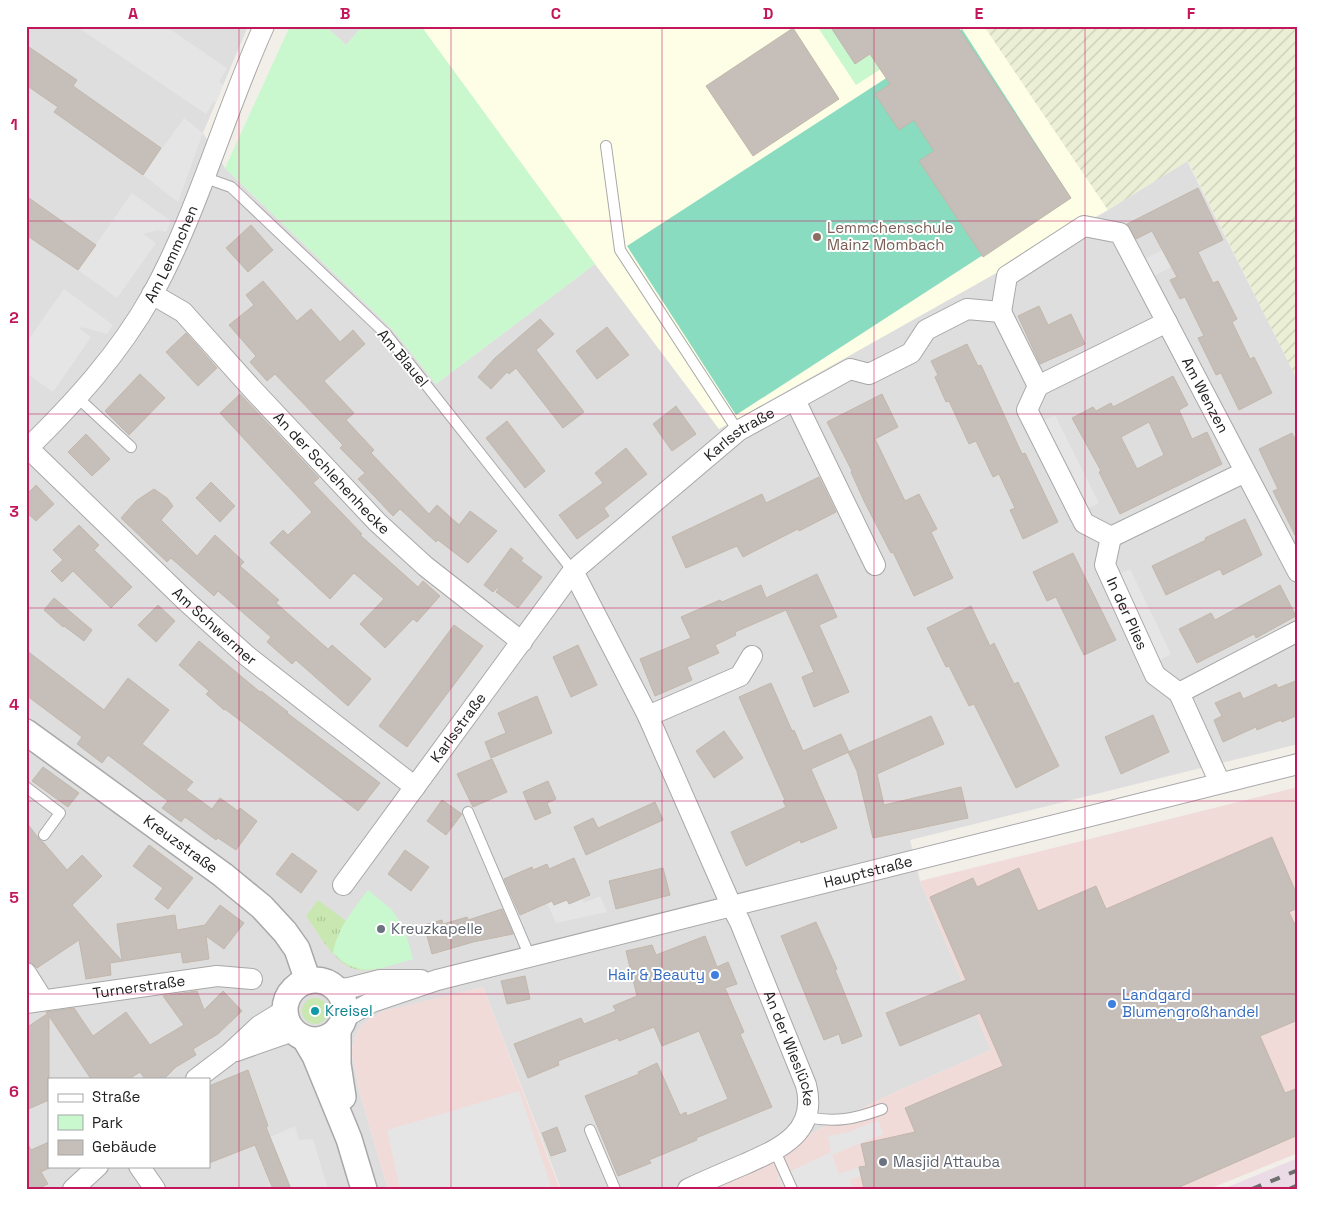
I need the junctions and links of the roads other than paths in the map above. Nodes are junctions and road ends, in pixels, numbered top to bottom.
1 (264, 26) edge
2 (606, 146) dead end
3 (203, 178) junction
4 (152, 294) junction
5 (1001, 312) junction
6 (1167, 322) junction
7 (1038, 386) junction
8 (78, 398) junction
9 (795, 400) junction
10 (738, 431) junction
11 (131, 447) dead end
12 (27, 449) edge
13 (1245, 472) junction
14 (1111, 537) junction
15 (875, 565) dead end
16 (572, 570) junction
17 (1298, 572) edge
18 (1298, 631) edge
19 (522, 642) junction
20 (752, 656) dead end
21 (1179, 693) junction
22 (648, 716) junction
23 (26, 732) edge
24 (1298, 764) edge
25 (1220, 783) junction
26 (415, 787) junction
27 (26, 788) edge
28 (468, 812) dead end
29 (44, 835) dead end
30 (343, 886) dead end
31 (731, 905) junction
32 (530, 957) junction
33 (26, 973) edge
34 (252, 979) dead end
35 (437, 980) junction
36 (308, 981) junction
37 (337, 989) junction
38 (35, 1001) edge
39 (342, 1023) junction
40 (294, 1026) junction
41 (197, 1078) edge
42 (882, 1109) dead end
43 (807, 1117) junction
44 (590, 1130) dead end
45 (349, 1139) junction
46 (775, 1151) junction
47 (96, 1168) edge
48 (140, 1168) edge
49 (73, 1189) edge
50 (155, 1189) edge
51 (364, 1189) edge
52 (615, 1189) edge
53 (688, 1189) edge
54 (792, 1189) edge

1 - 3 street, Am Lemmchen
2 - 10 lane
3 - 4 street, Am Lemmchen
3 - 16 lane, Am Blauel
4 - 8 street, Am Lemmchen
4 - 19 street, An der Schlehenhecke
5 - 6 street, Am Wenzen
5 - 7 street
5 - 9 street, Karlsstraße
6 - 7 street
6 - 13 street, Am Wenzen
7 - 14 street
8 - 11 lane
8 - 12 street, Am Lemmchen
9 - 10 street, Karlsstraße
9 - 15 street
10 - 16 street, Karlsstraße
12 - 26 street, Am Schwermer
13 - 14 street
13 - 17 street, Am Wenzen
14 - 21 street, In der Plies
16 - 19 street, Karlsstraße
16 - 22 street
18 - 21 street
19 - 26 street, Karlsstraße
20 - 22 street
21 - 25 street, In der Plies
22 - 31 street
23 - 36 street, Kreuzstraße
24 - 25 street, Hauptstraße
25 - 31 street, Hauptstraße
26 - 30 street, Karlsstraße
27 - 29 lane
28 - 32 lane
31 - 32 street, Hauptstraße
31 - 43 street, An der Wieslücke
32 - 35 street, Hauptstraße
33 - 38 street
34 - 38 street, Turnerstraße
35 - 37 street, Hauptstraße
35 - 39 street, Hauptstraße
36 - 37 street, Hauptstraße
36 - 40 street
37 - 39 street
39 - 40 street, Hauptstraße
39 - 45 street
40 - 41 street, Hauptstraße
40 - 45 street
42 - 43 lane
43 - 46 street, An der Wieslücke
44 - 52 lane
45 - 51 street
46 - 53 street, An der Wieslücke
46 - 54 lane
47 - 49 street
48 - 50 street

